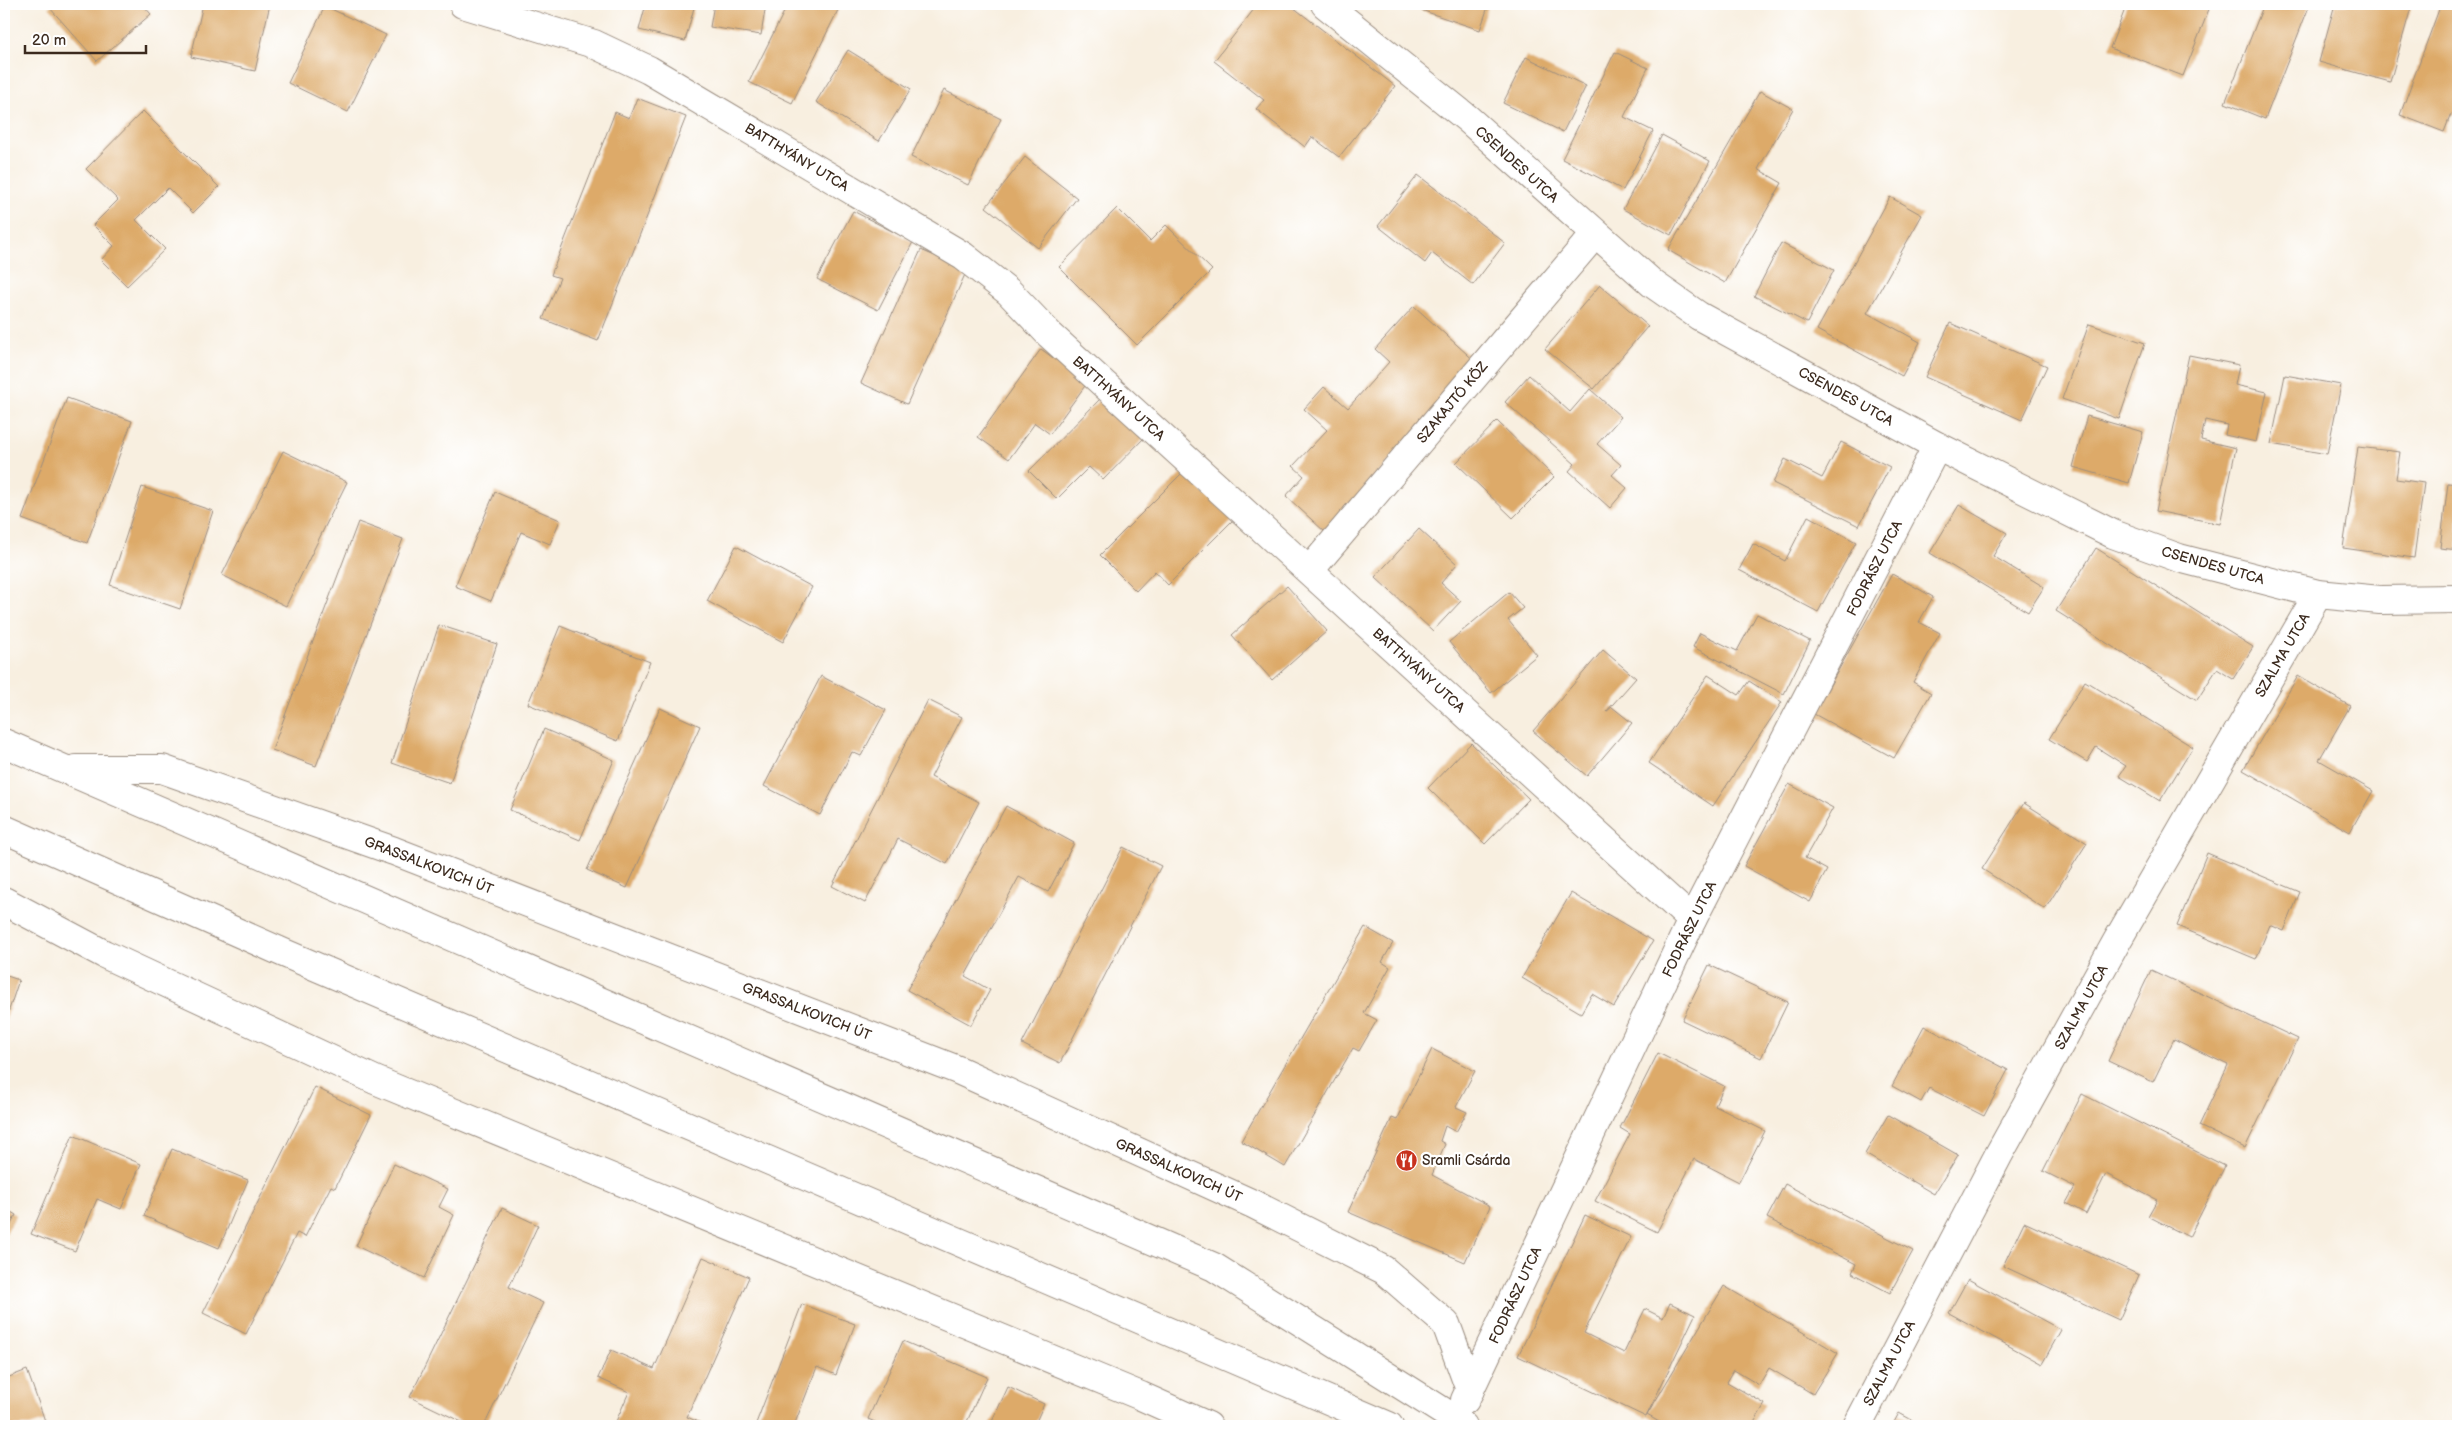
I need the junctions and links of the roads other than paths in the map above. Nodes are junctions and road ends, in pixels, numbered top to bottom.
1 (463, 4) edge
2 (1326, 4) edge
3 (1594, 234) junction
4 (1937, 446) junction
5 (1310, 570) junction
6 (2318, 594) junction
7 (2458, 599) edge
8 (4, 743) edge
9 (65, 769) junction
10 (4, 829) edge
11 (4, 901) edge
12 (1692, 920) junction
13 (1470, 1390) junction
14 (1459, 1422) edge
15 (1208, 1426) edge
16 (1389, 1426) edge
17 (1857, 1426) edge

1 - 5 street, BATTHYÁNY UTCA
2 - 3 street, CSENDES UTCA
3 - 4 street, CSENDES UTCA
3 - 5 street, SZAKAJTÓ KÖZ
4 - 6 street, CSENDES UTCA
4 - 12 street, FODRÁSZ UTCA
5 - 12 street, BATTHYÁNY UTCA
6 - 7 street, CSENDES UTCA
6 - 17 street, SZALMA UTCA
8 - 9 street, GRASSALKOVICH ÚT
9 - 13 street, GRASSALKOVICH ÚT
9 - 14 street, GRASSALKOVICH ÚT
10 - 16 street
11 - 15 street
12 - 13 street, FODRÁSZ UTCA
13 - 14 street, FODRÁSZ UTCA

